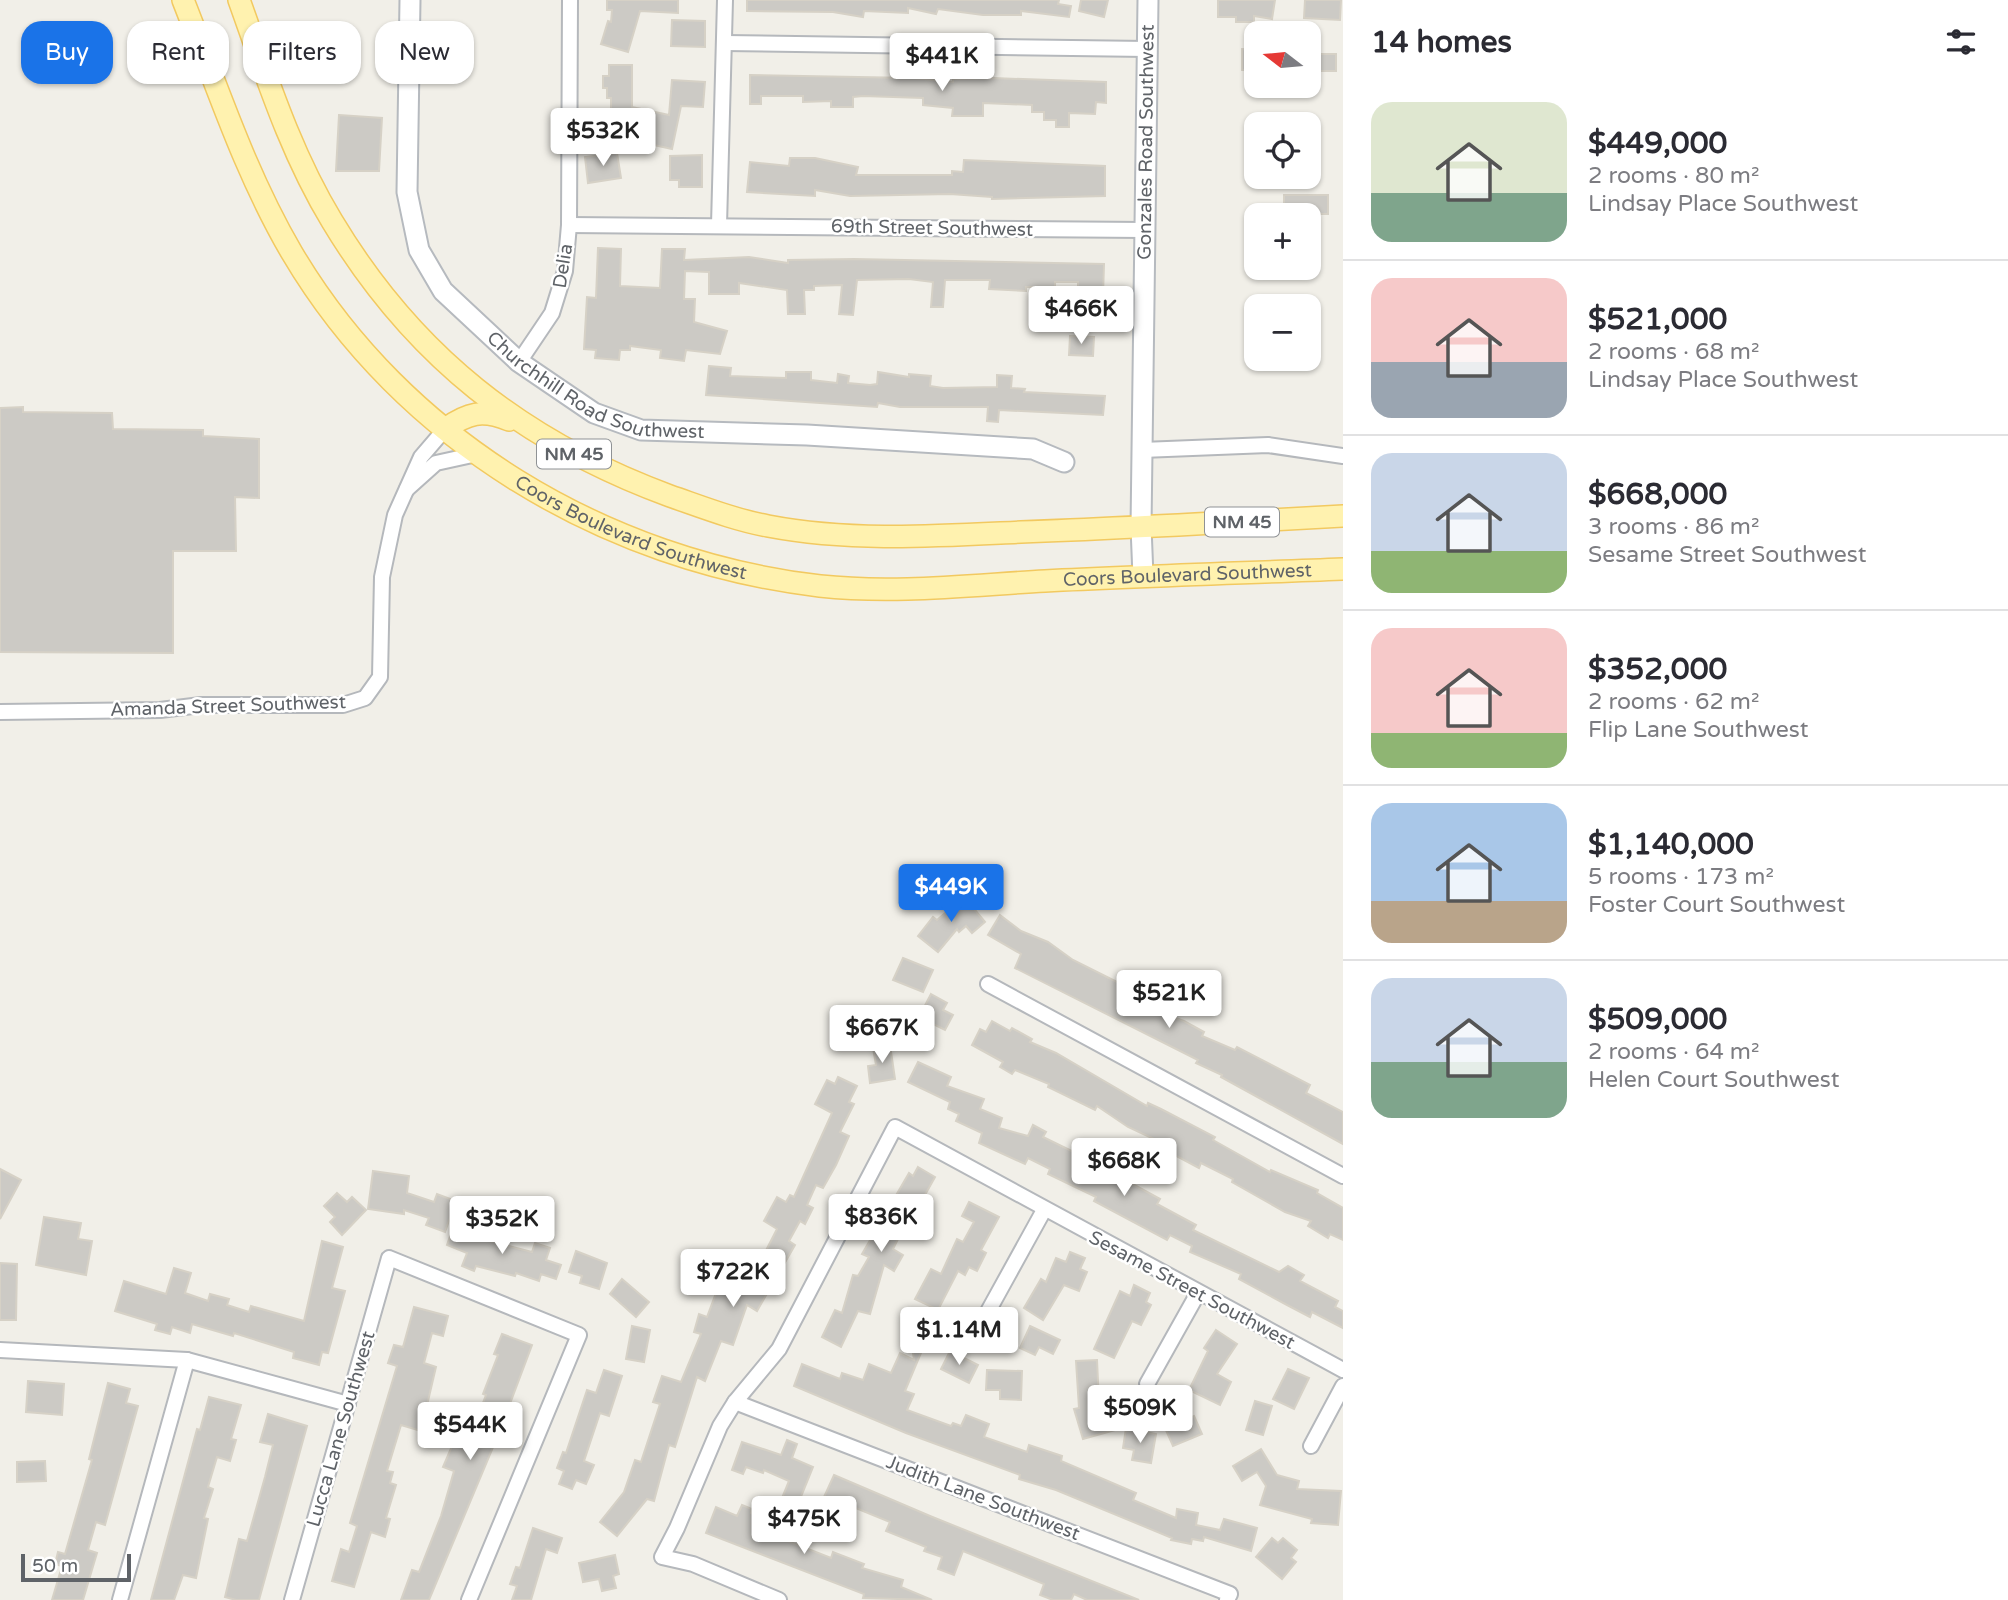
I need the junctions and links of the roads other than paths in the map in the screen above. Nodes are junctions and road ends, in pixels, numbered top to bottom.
1 (183, 0) edge
2 (239, 0) edge
3 (410, 0) edge
4 (570, 0) edge
5 (725, 0) edge
6 (1148, 0) edge
7 (725, 43) junction
8 (1147, 49) junction
9 (719, 225) junction
10 (569, 226) junction
11 (1144, 230) junction
12 (519, 362) junction
13 (523, 426) junction
14 (445, 429) junction
15 (1142, 450) junction
16 (477, 454) junction
17 (1343, 456) edge
18 (1065, 461) dead end
19 (406, 490) junction
20 (1343, 516) edge
21 (1141, 527) junction
22 (1343, 569) edge
23 (1143, 576) junction
24 (0, 712) edge
25 (988, 985) dead end
26 (1343, 1176) edge
27 (1044, 1210) junction
28 (1198, 1293) junction
29 (985, 1317) dead end
30 (0, 1350) edge
31 (187, 1360) junction
32 (1343, 1370) edge
33 (1147, 1384) dead end
34 (1343, 1385) edge
35 (735, 1402) junction
36 (348, 1404) junction
37 (1311, 1446) dead end
38 (1228, 1597) edge
39 (296, 1599) edge
40 (120, 1600) edge
41 (469, 1600) edge
42 (779, 1600) edge

1 - 14 main road, Coors Boulevard Southwest / NM 45
2 - 13 main road, Coors Boulevard Southwest / NM 45
3 - 12 street, Churchhill Road Southwest
4 - 10 street
5 - 7 street
6 - 8 street, Gonzales Road Southwest
7 - 8 street
7 - 9 street
8 - 11 street, Gonzales Road Southwest
9 - 10 street, Delia
9 - 11 street, 69th Street Southwest
10 - 12 street, Delia
11 - 15 street, Gonzales Road Southwest
12 - 18 street, Churchhill Road Southwest
13 - 14 main road
13 - 21 main road, Coors Boulevard Southwest / NM 45
14 - 16 main road, Coors Boulevard Southwest / NM 45
14 - 19 street, Amanda Street Southwest
15 - 17 street
15 - 21 street, Gonzales Road Southwest
16 - 19 street, Amanda Street Southwest
16 - 23 main road, Coors Boulevard Southwest / NM 45
19 - 24 street, Amanda Street Southwest
20 - 21 main road, Coors Boulevard Southwest / NM 45
21 - 23 street, Gonzales Road Southwest
22 - 23 main road, Coors Boulevard Southwest / NM 45
25 - 26 street
27 - 28 street, Sesame Street Southwest
27 - 29 street
27 - 35 street, Sesame Street Southwest
28 - 32 street, Sesame Street Southwest
28 - 33 street
30 - 31 street
31 - 36 street
31 - 40 street
34 - 37 street
35 - 38 street, Judith Lane Southwest
35 - 42 street
36 - 39 street, Lucca Lane Southwest
36 - 41 street, Lucca Lane Southwest

